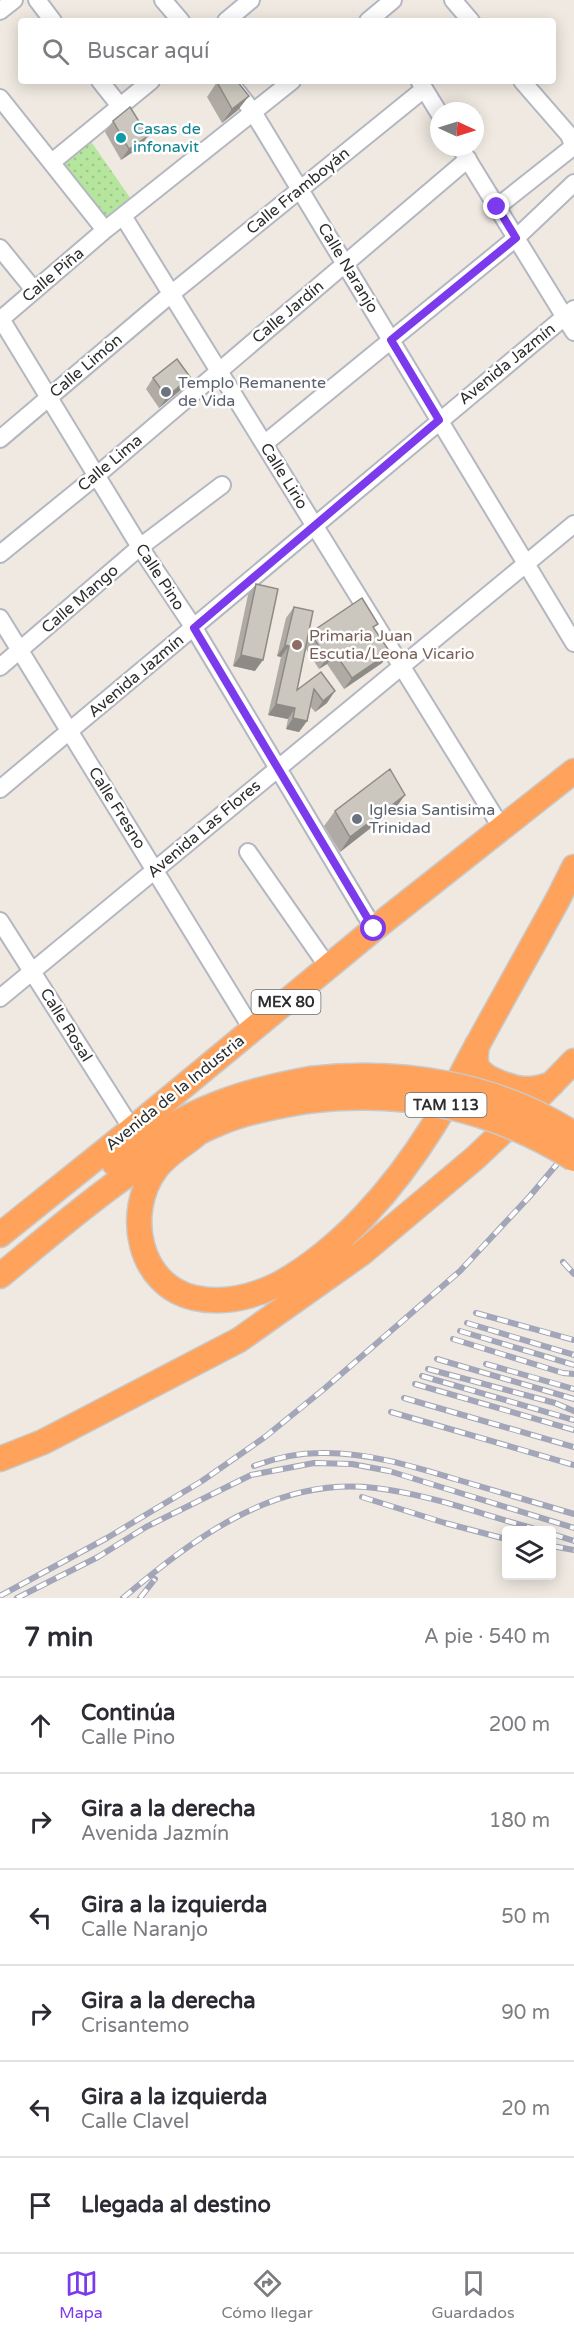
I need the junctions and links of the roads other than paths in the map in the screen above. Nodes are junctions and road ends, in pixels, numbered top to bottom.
1 (14, 0) edge
2 (37, 0) edge
3 (163, 0) edge
4 (251, 0) edge
5 (393, 0) edge
6 (453, 0) edge
7 (0, 11) edge
8 (375, 14) edge
9 (51, 18) edge
10 (178, 18) edge
11 (229, 18) edge
12 (468, 18) edge
13 (102, 84) edge
14 (147, 84) edge
15 (231, 84) edge
16 (288, 84) edge
17 (525, 84) edge
18 (422, 85) edge
19 (0, 98) edge
20 (432, 102) edge
21 (120, 106) junction
22 (253, 112) junction
23 (574, 147) edge
24 (461, 156) edge
25 (466, 156) edge
26 (52, 162) junction
27 (574, 183) edge
28 (300, 190) junction
29 (497, 207) junction
30 (123, 216) junction
31 (105, 230) junction
32 (516, 238) junction
33 (0, 248) edge
34 (345, 263) junction
35 (34, 290) junction
36 (171, 294) junction
37 (569, 313) edge
38 (0, 320) edge
39 (574, 332) edge
40 (391, 340) junction
41 (219, 371) junction
42 (48, 398) junction
43 (439, 420) junction
44 (0, 439) edge
45 (264, 444) junction
46 (96, 476) junction
47 (222, 485) dead end
48 (574, 524) edge
49 (315, 526) junction
50 (140, 547) junction
51 (0, 554) edge
52 (526, 564) junction
53 (0, 618) edge
54 (194, 628) junction
55 (574, 643) edge
56 (19, 651) junction
57 (401, 665) junction
58 (0, 667) edge
59 (69, 731) junction
60 (276, 768) junction
61 (574, 771) edge
62 (0, 789) edge
63 (501, 827) junction
64 (248, 852) dead end
65 (574, 867) edge
66 (155, 871) junction
67 (0, 921) edge
68 (374, 929) junction
69 (328, 967) junction
70 (32, 972) junction
71 (0, 998) edge
72 (252, 1029) junction
73 (477, 1045) junction
74 (574, 1061) edge
75 (552, 1084) junction
76 (308, 1090) junction
77 (132, 1129) junction
78 (197, 1134) junction
79 (574, 1134) edge
80 (574, 1159) edge
81 (2, 1229) edge
82 (0, 1276) edge
83 (0, 1459) edge

1 - 7 street
2 - 9 street
3 - 10 street
4 - 11 street
5 - 8 street
6 - 12 street
13 - 21 street
14 - 21 street
15 - 22 street, Calle Naranjo
16 - 22 street, Calle Piña
17 - 23 street
18 - 20 street
18 - 28 street, Calle Framboyán
19 - 26 street
21 - 26 street
22 - 28 street, Calle Naranjo
22 - 30 street, Calle Piña
23 - 29 street
24 - 34 street, Calle Jardín
25 - 29 street
26 - 31 street
27 - 32 street
28 - 34 street, Calle Naranjo
28 - 36 street, Calle Framboyán
29 - 32 street
30 - 31 street, Calle Piña
30 - 36 street, Calle Lirio
31 - 35 street, Calle Piña
32 - 37 street
32 - 40 street
33 - 35 street
34 - 40 street, Calle Naranjo
34 - 41 street, Calle Jardín
35 - 38 street, Calle Piña
36 - 41 street, Calle Lirio
36 - 42 street, Calle Limón
37 - 39 street
37 - 43 street, Avenida Jazmín
38 - 42 street, Calle Pino
40 - 43 street, Calle Naranjo
40 - 45 street
41 - 45 street, Calle Lirio
41 - 46 street, Calle Lima
42 - 44 street, Calle Limón
42 - 46 street, Calle Pino
43 - 49 street, Avenida Jazmín
43 - 52 street, Calle Naranjo
45 - 49 street, Calle Lirio
46 - 50 street, Calle Pino
46 - 51 street, Calle Lima
47 - 50 street, Calle Mango
48 - 52 street, Avenida Las Flores
49 - 54 street, Avenida Jazmín
49 - 57 street, Calle Lirio
50 - 54 street, Calle Pino
50 - 56 street, Calle Mango
52 - 55 street, Calle Naranjo
52 - 57 street, Avenida Las Flores
53 - 56 street, Calle Fresno
54 - 59 street, Avenida Jazmín
54 - 60 street, Calle Pino
56 - 58 street, Calle Mango
56 - 59 street, Calle Fresno
57 - 60 street, Avenida Las Flores
57 - 63 street, Calle Lirio
59 - 62 street, Avenida Jazmín
59 - 66 street, Calle Fresno
60 - 66 street, Avenida Las Flores
60 - 68 street, Calle Pino
61 - 63 highway, Avenida de la Industria / MEX 80
63 - 68 highway, Avenida de la Industria / MEX 80
64 - 69 street
65 - 73 highway
66 - 70 street, Avenida Las Flores
66 - 72 street, Calle Fresno
67 - 70 street, Calle Rosal
68 - 69 highway, Avenida de la Industria / MEX 80
69 - 72 highway, Avenida de la Industria / MEX 80
70 - 71 street, Avenida Las Flores
70 - 77 street, Calle Rosal
72 - 77 highway, Avenida de la Industria / MEX 80
73 - 75 highway
73 - 78 highway
74 - 75 highway
75 - 83 highway
76 - 78 highway, TAM 113
76 - 79 highway, bridge
76 - 80 highway, TAM 113, bridge
76 - 81 highway
77 - 81 highway, Avenida de la Industria / MEX 80
78 - 82 highway

